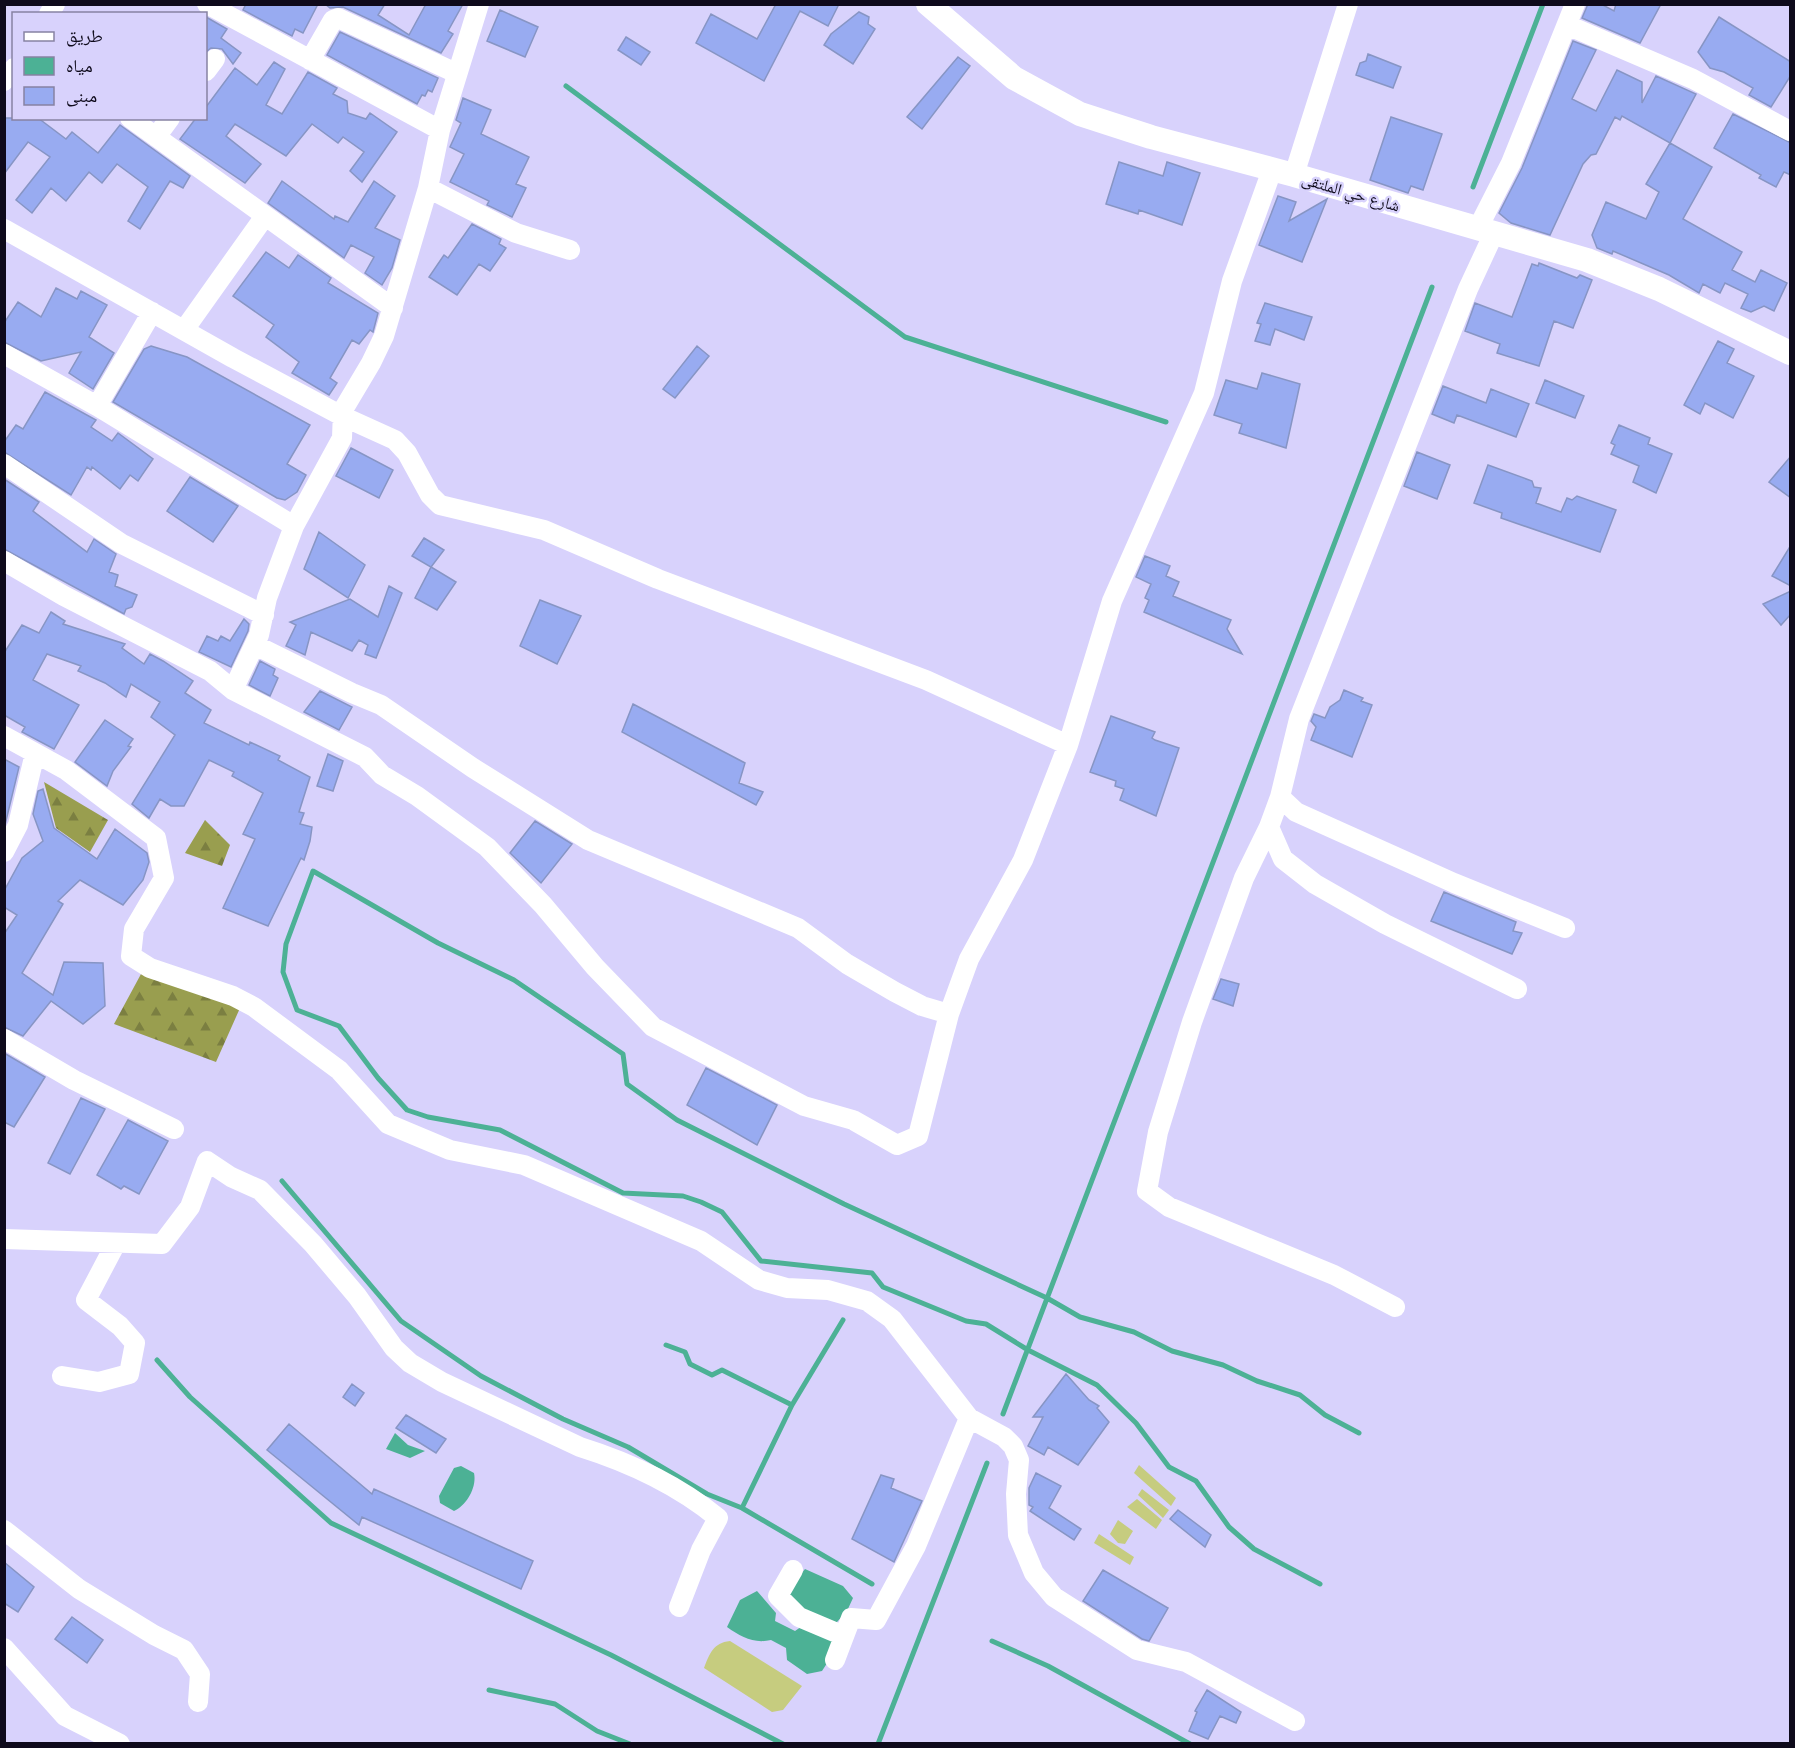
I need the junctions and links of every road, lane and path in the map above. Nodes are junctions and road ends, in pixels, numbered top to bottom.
1 (207, 4) edge
2 (479, 4) edge
3 (928, 4) edge
4 (1348, 4) edge
5 (1575, 4) edge
6 (1567, 25) junction
7 (310, 60) junction
8 (456, 73) junction
9 (133, 120) edge
10 (169, 120) edge
11 (440, 130) junction
12 (1791, 130) edge
13 (156, 137) junction
14 (1283, 173) junction
15 (428, 188) junction
16 (265, 216) junction
17 (4, 229) edge
18 (1486, 231) junction
19 (570, 250) dead end
20 (393, 308) junction
21 (152, 312) junction
22 (184, 330) junction
23 (1791, 353) edge
24 (4, 354) edge
25 (97, 406) junction
26 (342, 416) junction
27 (4, 464) edge
28 (294, 526) junction
29 (4, 561) edge
30 (264, 615) junction
31 (255, 645) junction
32 (233, 690) junction
33 (4, 736) edge
34 (1068, 745) junction
35 (35, 753) junction
36 (1280, 797) junction
37 (1269, 827) junction
38 (4, 852) edge
39 (1565, 928) dead end
40 (1517, 989) dead end
41 (949, 1014) junction
42 (4, 1039) edge
43 (174, 1129) dead end
44 (4, 1239) edge
45 (116, 1243) junction
46 (1395, 1307) dead end
47 (62, 1376) dead end
48 (969, 1418) junction
49 (4, 1530) edge
50 (793, 1570) dead end
51 (680, 1607) dead end
52 (844, 1636) junction
53 (4, 1648) edge
54 (836, 1660) dead end
55 (198, 1702) dead end
56 (1295, 1721) dead end
57 (120, 1743) edge

1 - 7 street
2 - 8 street
3 - 14 street, شارع حي الملتقى
4 - 14 street
5 - 6 street
6 - 12 street
6 - 18 street
7 - 8 street
7 - 11 street
8 - 11 street
9 - 13 street
10 - 13 street
11 - 15 street
13 - 16 street
14 - 18 street, شارع حي الملتقى
14 - 34 street
15 - 19 street
15 - 20 street
16 - 20 street
16 - 22 street
17 - 21 street
18 - 23 street, شارع حي الملتقى
18 - 36 street
20 - 26 street
21 - 22 street
21 - 25 street
22 - 26 street
24 - 25 street
25 - 28 street
26 - 28 street
26 - 34 street
27 - 30 street
28 - 30 street
29 - 32 street
30 - 31 street
31 - 32 street
31 - 41 street
32 - 41 street
33 - 35 street
34 - 41 street
35 - 38 street
35 - 48 street
36 - 37 street
36 - 39 street
37 - 40 street
37 - 46 street
42 - 43 street
44 - 45 street
45 - 47 street
45 - 51 street
48 - 52 street
48 - 56 street
49 - 55 street
50 - 52 street
52 - 54 street
53 - 57 street

